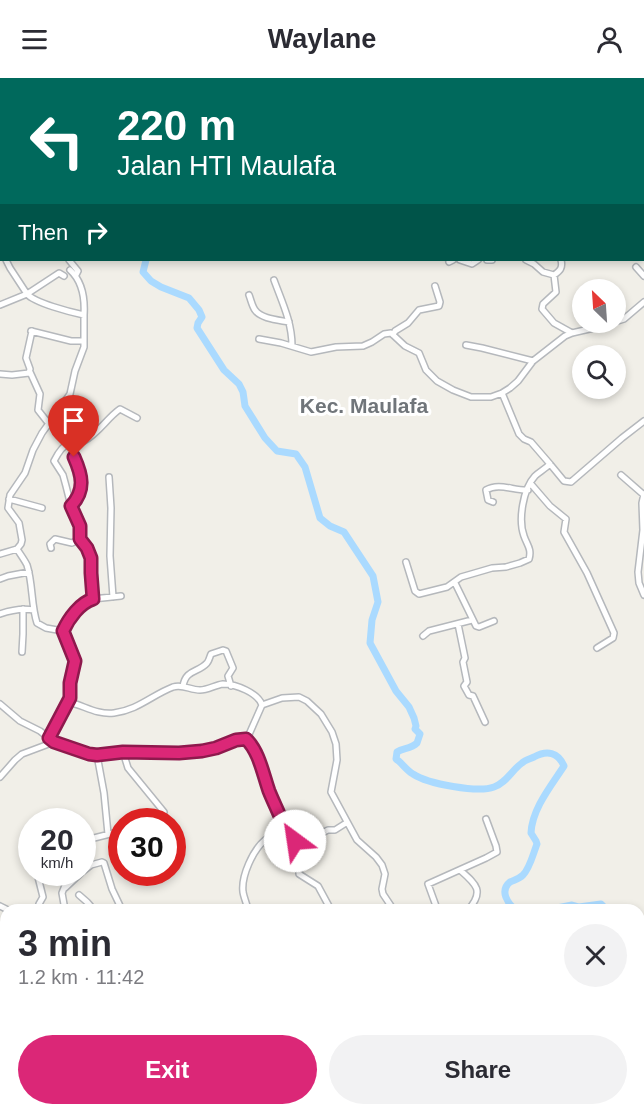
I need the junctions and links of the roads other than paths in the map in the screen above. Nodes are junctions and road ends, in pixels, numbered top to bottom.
1 (6, 261) edge
2 (70, 261) edge
3 (462, 261) edge
4 (476, 261) edge
5 (528, 261) edge
6 (561, 261) edge
7 (636, 267) dead end
8 (70, 270) dead end
9 (76, 275) junction
10 (554, 275) junction
11 (64, 276) dead end
12 (644, 276) edge
13 (274, 280) dead end
14 (435, 286) dead end
15 (27, 294) junction
16 (249, 295) dead end
17 (644, 302) edge
18 (0, 305) edge
19 (84, 315) junction
20 (626, 317) edge
21 (290, 322) junction
22 (572, 333) joint
23 (393, 335) junction
24 (259, 339) dead end
25 (84, 341) junction
26 (466, 345) dead end
27 (292, 346) junction
28 (533, 361) junction
29 (30, 372) junction
30 (0, 374) edge
31 (502, 393) junction
32 (137, 418) dead end
33 (644, 421) edge
34 (50, 424) junction
35 (74, 457) dead end
36 (550, 464) junction
37 (621, 475) dead end
38 (109, 477) dead end
39 (529, 487) junction
40 (644, 497) edge
41 (9, 499) junction
42 (493, 501) dead end
43 (71, 506) junction
44 (42, 508) dead end
45 (80, 539) junction
46 (51, 548) dead end
47 (17, 549) junction
48 (0, 554) edge
49 (406, 562) dead end
50 (29, 572) junction
51 (0, 579) edge
52 (455, 583) junction
53 (644, 595) edge
54 (121, 596) dead end
55 (113, 597) junction
56 (93, 599) junction
57 (23, 609) junction
58 (34, 610) junction
59 (0, 614) edge
60 (472, 620) junction
61 (495, 621) dead end
62 (458, 624) junction
63 (63, 631) junction
64 (423, 636) dead end
65 (597, 648) dead end
66 (22, 652) dead end
67 (183, 686) junction
68 (231, 686) junction
69 (69, 702) junction
70 (0, 704) edge
71 (262, 705) junction
72 (485, 722) dead end
73 (52, 740) junction
74 (247, 740) junction
75 (123, 752) junction
76 (97, 755) junction
77 (0, 777) edge
78 (161, 808) edge
79 (486, 819) dead end
80 (346, 823) junction
81 (286, 828) junction
82 (108, 834) joint
83 (96, 837) edge
84 (295, 839) junction
85 (96, 863) edge
86 (460, 870) junction
87 (40, 886) edge
88 (68, 886) edge
89 (63, 888) joint
90 (79, 895) dead end
91 (39, 904) edge
92 (64, 904) edge
93 (89, 904) edge
94 (119, 904) edge
95 (247, 904) edge
96 (328, 904) edge
97 (390, 904) edge
98 (434, 904) edge
99 (473, 904) edge

1 - 15 street
2 - 9 street
3 - 4 street
5 - 10 street
6 - 10 street
7 - 12 street
8 - 9 street
9 - 19 street
10 - 22 street
11 - 15 street
13 - 21 street
14 - 23 street
15 - 18 street
15 - 19 street
16 - 21 street
17 - 20 street
19 - 25 street
21 - 27 street
22 - 28 street
23 - 27 street
23 - 31 street
24 - 27 street
25 - 29 street
25 - 34 street
26 - 28 street
28 - 31 street
29 - 30 street
29 - 34 street
31 - 36 street
32 - 43 street
33 - 36 street
34 - 41 street
35 - 43 street
36 - 39 street
37 - 40 street
38 - 55 street
39 - 42 street
39 - 52 street
39 - 65 street
40 - 53 street
41 - 44 street
41 - 47 street
43 - 45 street
45 - 46 street
45 - 56 street
47 - 48 street
47 - 50 street
49 - 52 street
50 - 51 street
50 - 58 street
52 - 60 street
54 - 55 street
55 - 56 street
56 - 63 street
57 - 58 street
57 - 59 street
57 - 66 street
58 - 63 street
60 - 61 street
60 - 62 street
62 - 64 street
62 - 72 street
63 - 69 street
67 - 68 street
67 - 68 street
67 - 69 street
68 - 71 street
69 - 73 street
70 - 73 street
71 - 74 street
71 - 80 street
73 - 76 street
73 - 77 street
74 - 75 street
74 - 81 street
75 - 76 street
75 - 78 street
76 - 82 street
79 - 86 street
80 - 84 street
80 - 97 street
81 - 84 street
81 - 95 street
82 - 83 street
84 - 96 street
85 - 94 street
86 - 98 street
86 - 99 street
87 - 91 street
88 - 89 street
89 - 92 street
90 - 93 street

